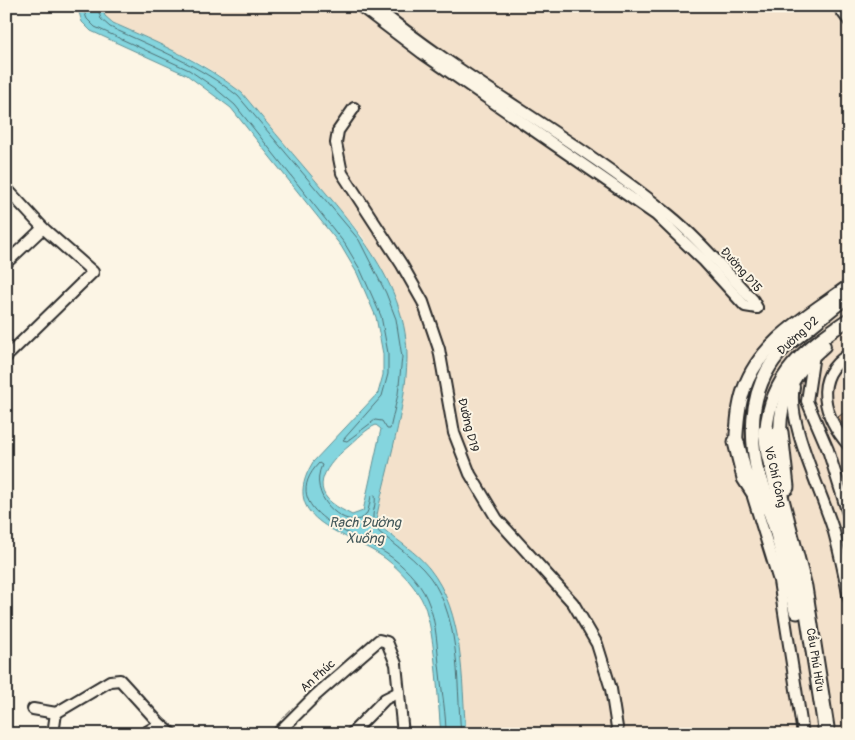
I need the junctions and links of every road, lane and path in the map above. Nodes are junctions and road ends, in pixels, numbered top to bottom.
1 (360, 6) edge
2 (374, 6) edge
3 (838, 6) edge
4 (849, 21) edge
5 (354, 108) dead end
6 (6, 188) edge
7 (43, 228) junction
8 (6, 263) edge
9 (849, 286) edge
10 (849, 295) edge
11 (849, 319) edge
12 (849, 326) edge
13 (814, 354) junction
14 (849, 354) edge
15 (6, 357) edge
16 (799, 370) junction
17 (773, 431) junction
18 (736, 442) joint
19 (849, 446) edge
20 (758, 475) joint
21 (752, 489) junction
22 (849, 517) edge
23 (782, 526) junction
24 (799, 589) junction
25 (849, 599) edge
26 (399, 692) junction
27 (33, 709) dead end
28 (56, 713) junction
29 (160, 724) junction
30 (172, 733) edge
31 (53, 734) edge
32 (143, 734) edge
33 (277, 734) edge
34 (351, 734) edge
35 (403, 734) edge
36 (618, 734) edge
37 (803, 734) edge
38 (816, 734) edge
39 (826, 734) edge

1 - 2 street, Đường D15
3 - 4 street
5 - 36 street, Đường D19
6 - 7 street
7 - 8 street
7 - 15 street
9 - 18 main road, Đường D2
10 - 20 main road, Đường D2
11 - 17 main road, Đường D2
12 - 13 main road, Đường D2
13 - 16 main road, Đường D2
13 - 22 street
14 - 19 street
16 - 17 main road, Đường D2
16 - 25 street
17 - 23 highway, Võ Chí Công
18 - 21 highway, Võ Chí Công
20 - 23 highway, Võ Chí Công
21 - 23 highway, Võ Chí Công
21 - 37 street
23 - 24 highway, Võ Chí Công
24 - 38 highway, Cầu Phú Hữu
24 - 39 highway, Cầu Phú Hữu
26 - 33 street, An Phúc
26 - 34 street
26 - 35 street
27 - 28 street
28 - 29 street
28 - 31 street
29 - 30 street
29 - 32 street

